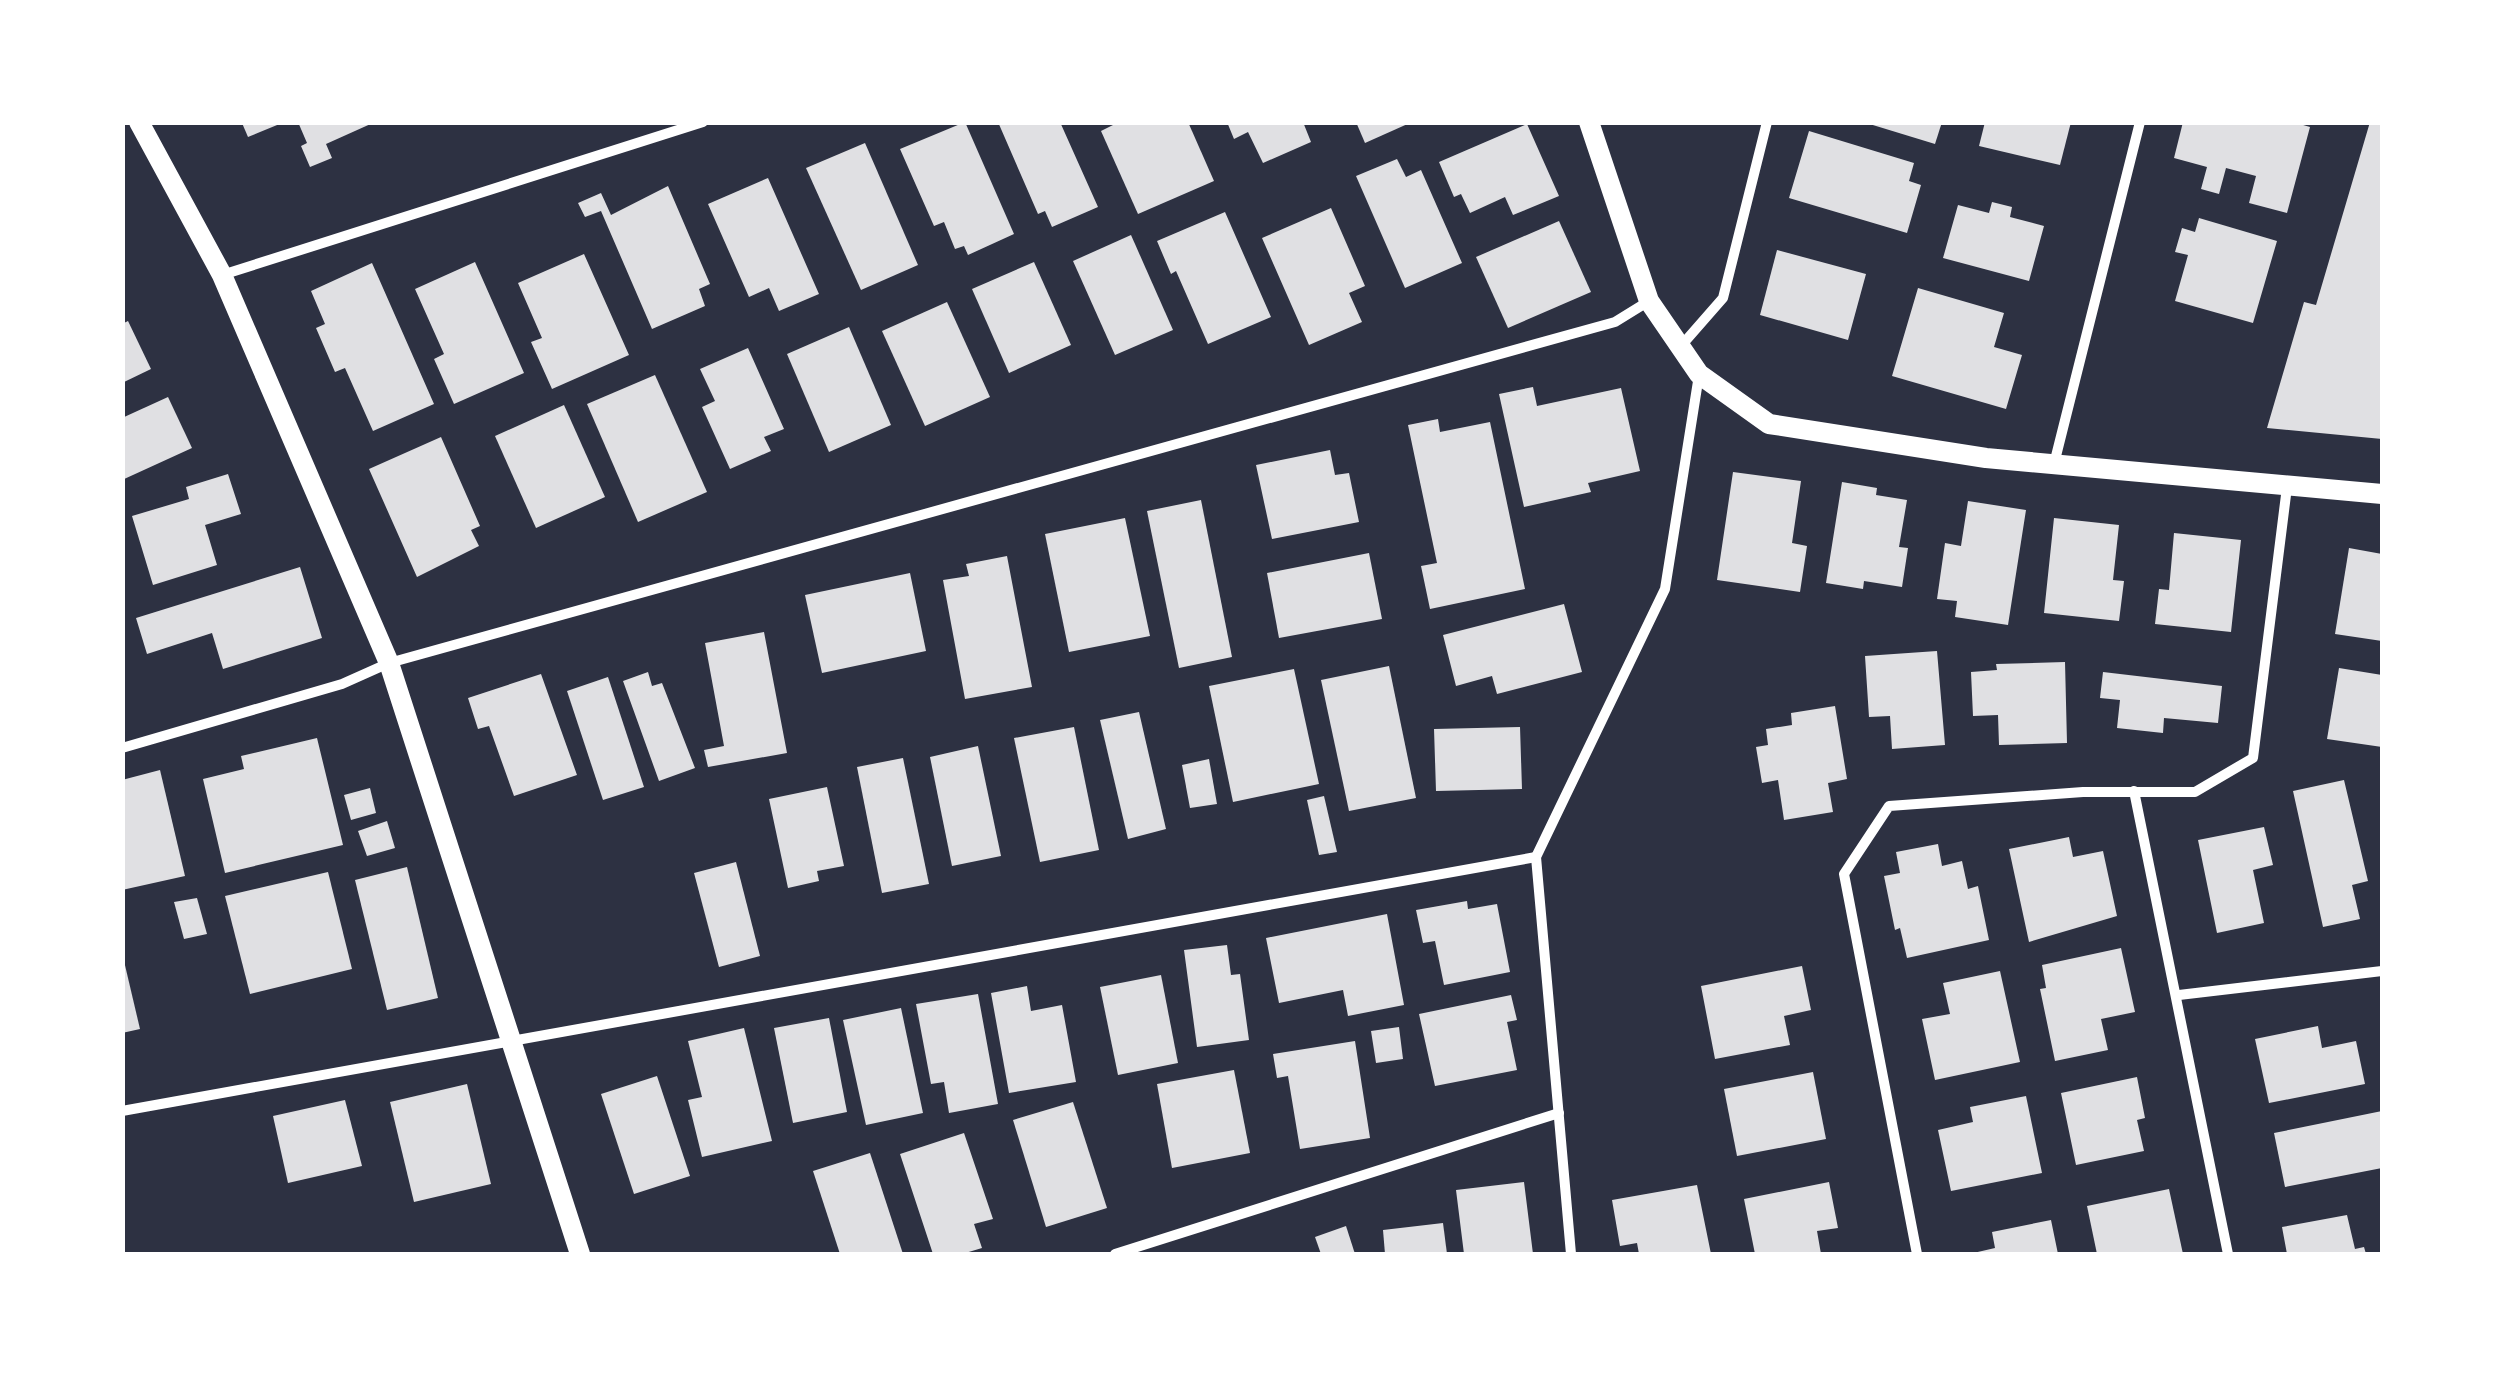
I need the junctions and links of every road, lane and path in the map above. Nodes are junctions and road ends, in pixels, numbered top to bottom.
1 (139, 122) edge
2 (703, 122) edge
3 (1589, 122) edge
4 (1766, 122) edge
5 (2140, 122) edge
6 (222, 274) junction
7 (1649, 300) junction
8 (1680, 347) junction
9 (1699, 374) junction
10 (2054, 464) junction
11 (2287, 488) junction
12 (2382, 494) edge
13 (389, 663) junction
14 (122, 748) edge
15 (2134, 791) junction
16 (1536, 857) junction
17 (2382, 971) edge
18 (2179, 995) junction
19 (514, 1040) junction
20 (122, 1112) edge
21 (1559, 1114) junction
22 (580, 1254) edge
23 (1115, 1254) edge
24 (1571, 1254) edge
25 (1916, 1254) edge
26 (2228, 1254) edge

1 - 6 main road
2 - 6 street
3 - 7 main road
4 - 8 street
5 - 10 street
6 - 13 main road
7 - 8 main road
7 - 13 street
8 - 9 main road
9 - 10 main road
9 - 16 street
10 - 11 main road
11 - 12 main road
11 - 15 street
13 - 14 street
13 - 19 main road
15 - 18 street
15 - 25 street
16 - 19 street
16 - 21 street
17 - 18 street
18 - 26 street
19 - 20 street
19 - 22 main road
21 - 23 street
21 - 24 street

